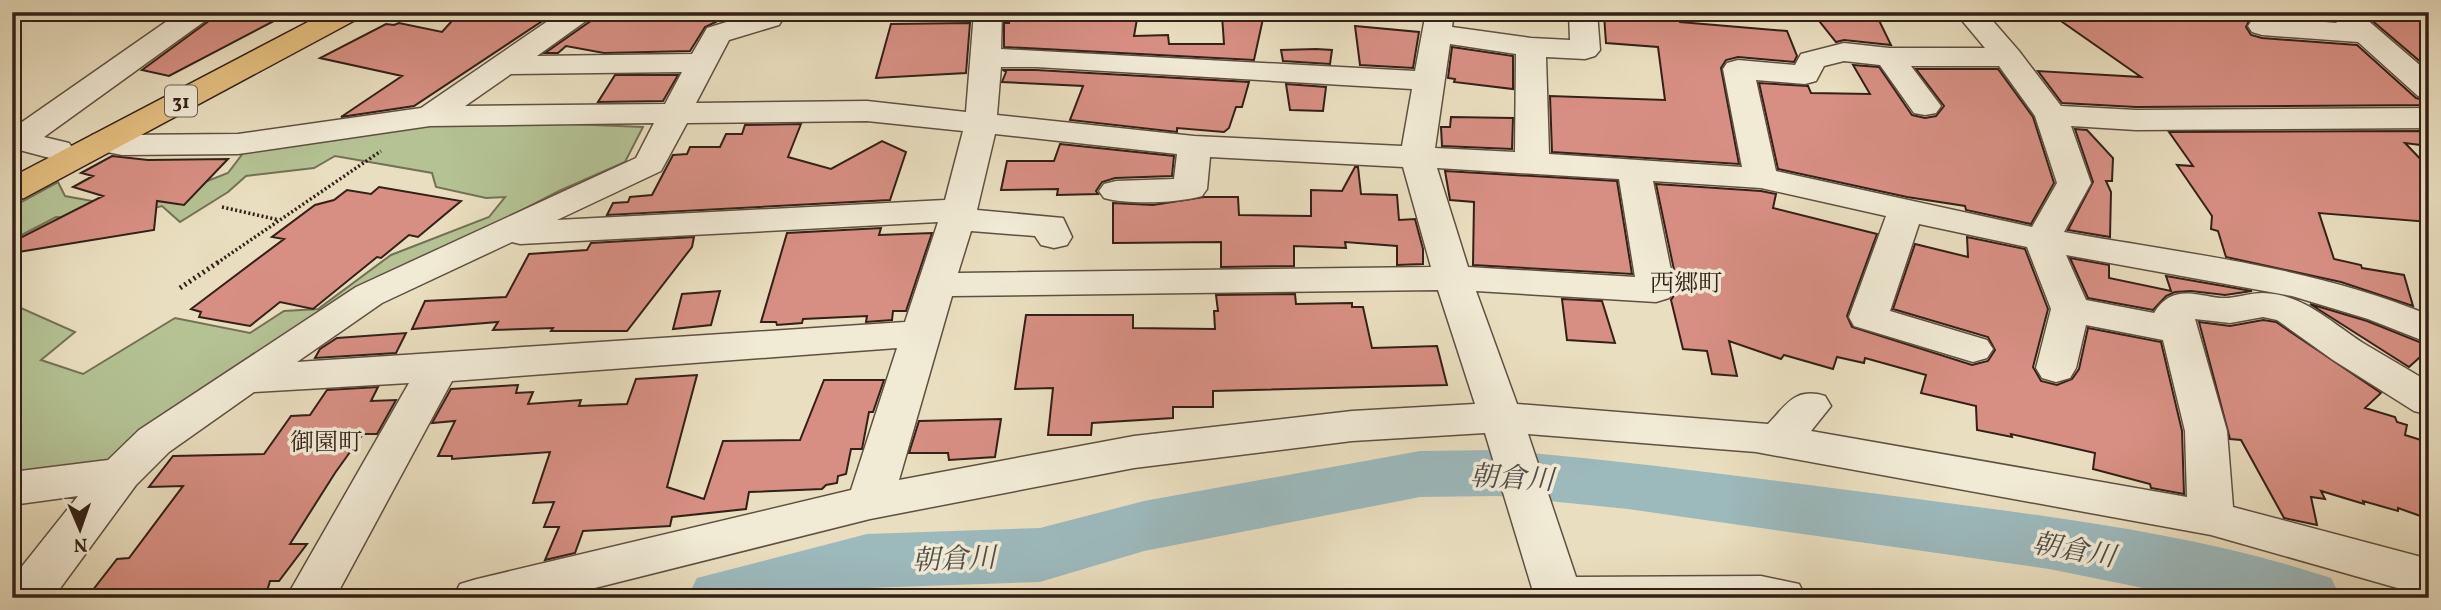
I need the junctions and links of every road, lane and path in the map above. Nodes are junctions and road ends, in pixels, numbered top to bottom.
1 (199, 12) edge
2 (319, 12) edge
3 (349, 12) edge
4 (580, 12) edge
5 (773, 12) edge
6 (1583, 12) edge
7 (1969, 12) edge
8 (2341, 12) edge
9 (998, 13) edge
10 (1439, 23) edge
11 (2262, 26) dead end
12 (2367, 34) junction
13 (1531, 47) junction
14 (1889, 57) junction
15 (2008, 57) junction
16 (986, 58) junction
17 (702, 63) junction
18 (504, 65) junction
19 (1429, 81) junction
20 (2429, 89) edge
21 (1924, 106) dead end
22 (675, 113) junction
23 (2051, 115) junction
24 (430, 116) junction
25 (2429, 118) edge
26 (982, 124) junction
27 (104, 142) junction
28 (1194, 146) junction
29 (57, 150) junction
30 (1417, 156) junction
31 (1532, 163) junction
32 (361, 165) dead end
33 (1634, 170) junction
34 (12, 173) edge
35 (1761, 178) junction
36 (12, 191) edge
37 (1116, 191) dead end
38 (222, 207) dead end
39 (1906, 210) junction
40 (957, 214) junction
41 (280, 220) junction
42 (501, 234) junction
43 (1054, 237) dead end
44 (2042, 240) junction
45 (1453, 278) junction
46 (937, 285) junction
47 (180, 288) dead end
48 (2070, 309) junction
49 (2179, 329) junction
50 (2429, 330) edge
51 (920, 334) junction
52 (1973, 349) dead end
53 (438, 368) junction
54 (2056, 368) dead end
55 (244, 379) junction
56 (2429, 401) edge
57 (1810, 406) dead end
58 (1503, 426) junction
59 (1777, 441) junction
60 (120, 474) junction
61 (12, 489) edge
62 (870, 502) junction
63 (2211, 518) junction
64 (2429, 578) edge
65 (1557, 590) edge
66 (25, 598) edge
67 (310, 598) edge
68 (477, 598) edge
69 (1782, 598) edge

1 - 29 street
2 - 29 main road, 31
3 - 27 main road, 31
4 - 18 street
5 - 17 street
6 - 13 street
7 - 15 street
8 - 12 street
9 - 16 street
10 - 13 street
10 - 19 street
11 - 12 street
12 - 20 street
13 - 31 street
14 - 15 street
14 - 21 street
14 - 35 street
15 - 23 street
16 - 19 street
16 - 26 street
17 - 18 street
17 - 22 street
18 - 24 street
19 - 30 street
22 - 24 street
22 - 26 street
22 - 42 street
23 - 25 street
23 - 44 street
24 - 27 street
26 - 28 street
26 - 40 street
27 - 36 main road, 31
28 - 30 street
28 - 37 street
29 - 34 main road, 31
30 - 31 street
30 - 45 street
31 - 33 street
32 - 41 path
33 - 35 street
33 - 45 street
35 - 39 street
38 - 41 path
39 - 44 street
39 - 52 street
40 - 42 street
40 - 43 street
40 - 46 street
41 - 47 path
42 - 55 street
44 - 48 street
44 - 50 street
45 - 46 street
45 - 58 street
46 - 51 street
48 - 49 street
48 - 54 street
49 - 56 street
49 - 63 street
51 - 53 street
51 - 62 street
53 - 55 street
53 - 67 street
55 - 60 street
57 - 59 street
58 - 59 street
58 - 62 street
58 - 65 street
59 - 63 street
60 - 61 street
60 - 66 street
62 - 68 street
63 - 64 street
65 - 69 street

